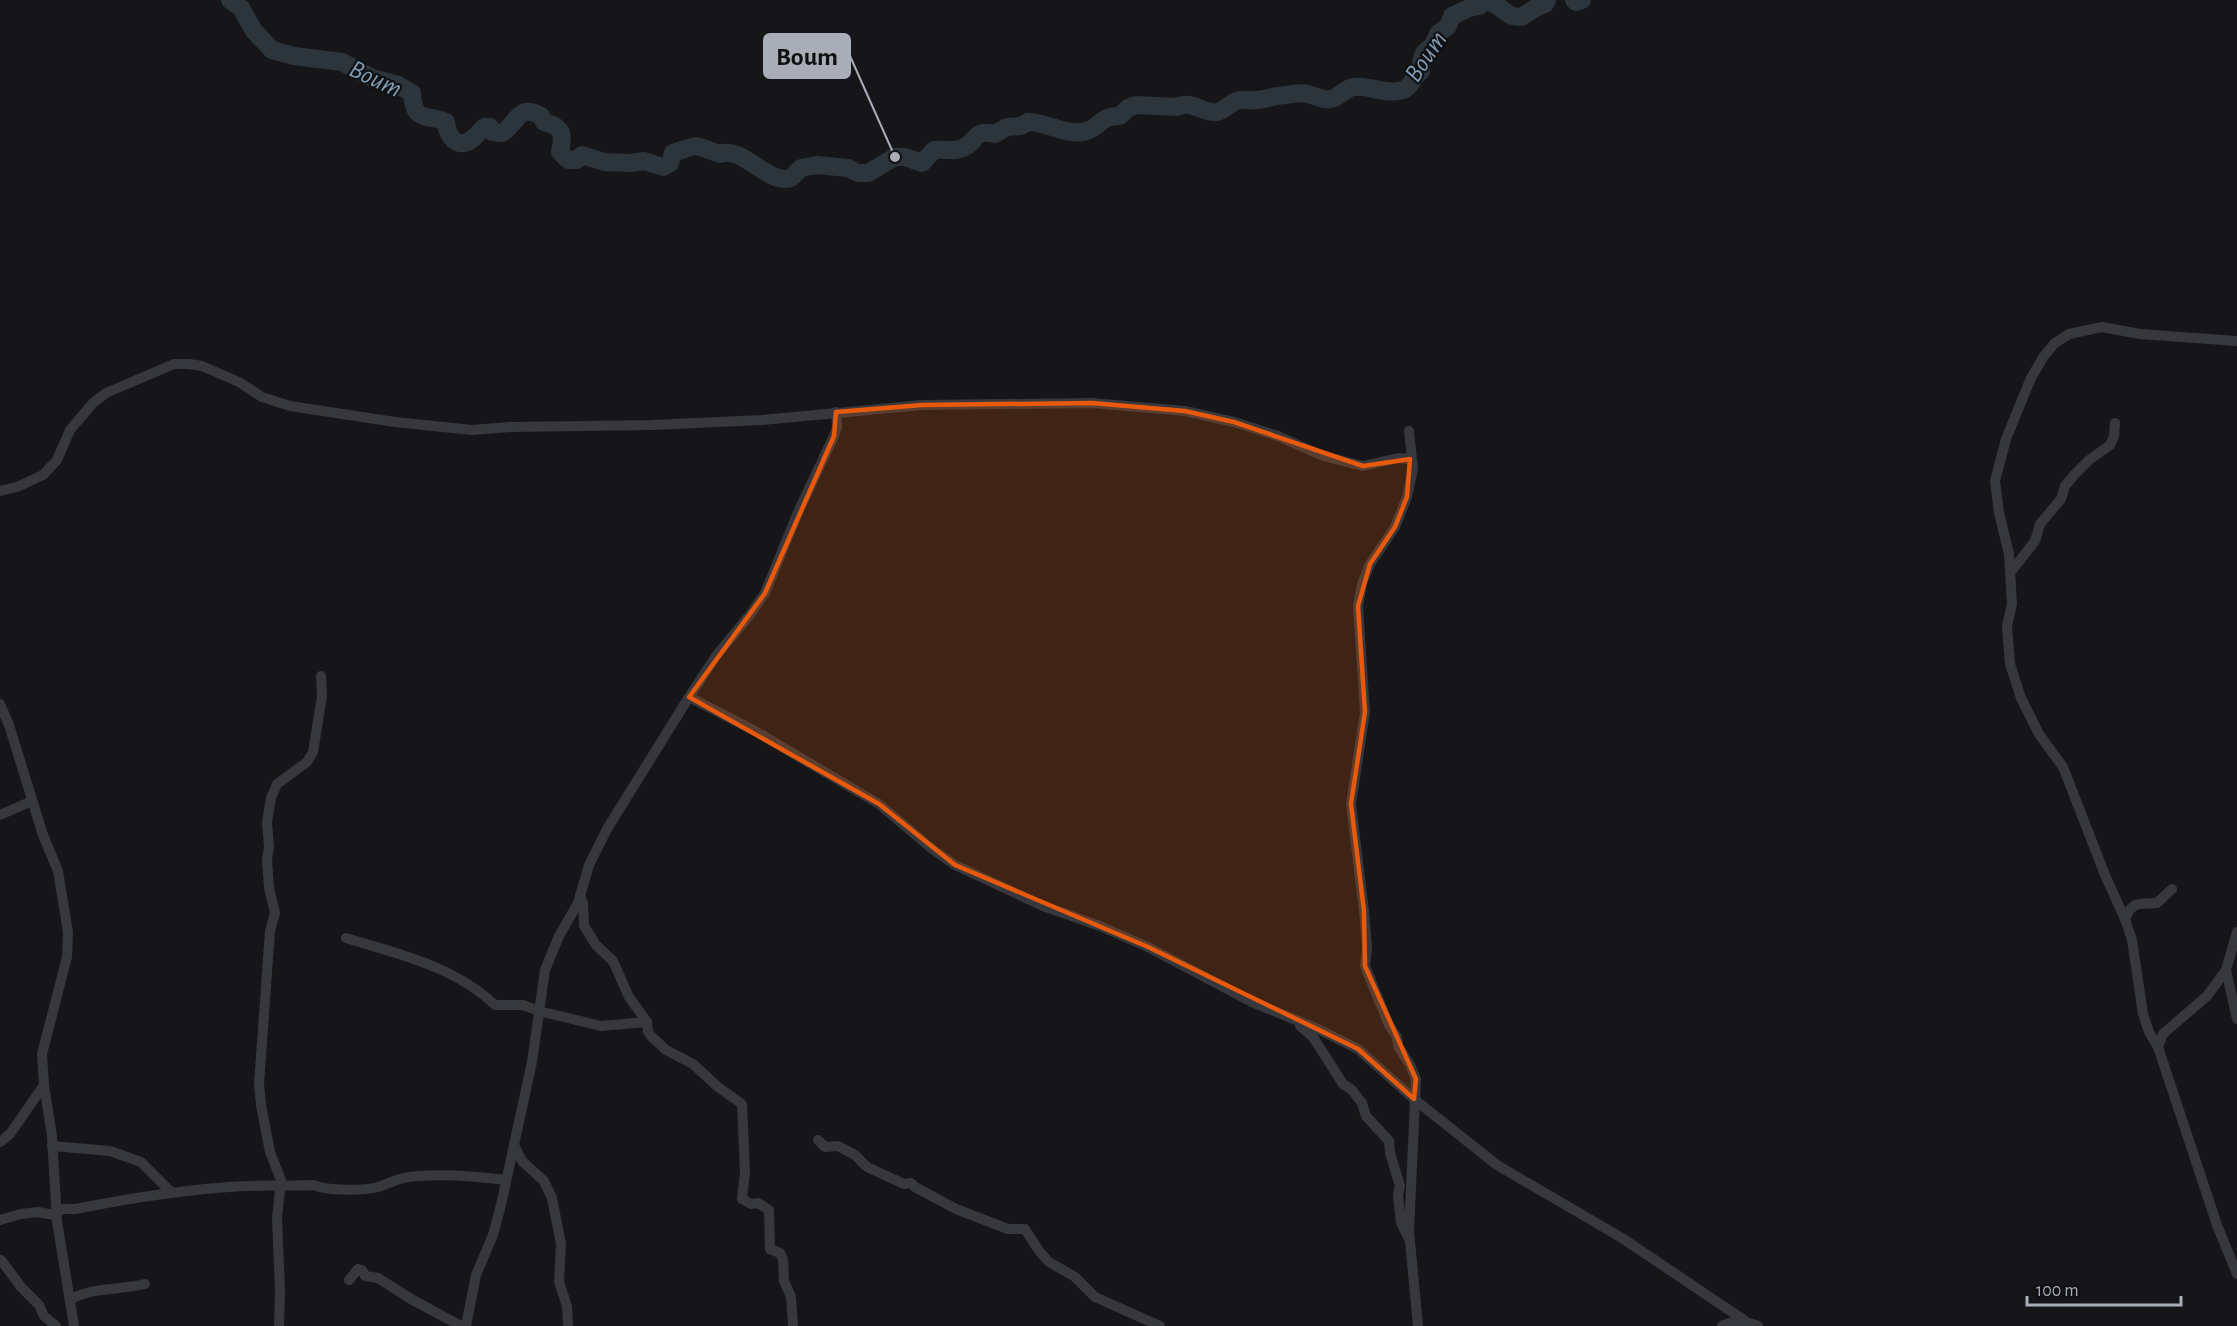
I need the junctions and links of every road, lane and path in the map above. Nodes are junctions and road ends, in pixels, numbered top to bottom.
1 (2237, 341) edge
2 (836, 412) junction
3 (2115, 423) dead end
4 (1409, 431) dead end
5 (1410, 459) junction
6 (0, 491) edge
7 (2010, 573) junction
8 (321, 676) dead end
9 (688, 697) junction
10 (0, 704) edge
11 (32, 801) junction
12 (0, 815) edge
13 (2172, 889) dead end
14 (580, 896) junction
15 (2125, 919) junction
16 (2237, 932) edge
17 (346, 938) dead end
18 (2226, 970) junction
19 (539, 1011) junction
20 (1287, 1016) junction
21 (2237, 1019) edge
22 (647, 1022) junction
23 (2158, 1047) junction
24 (44, 1085) junction
25 (1414, 1099) junction
26 (818, 1140) dead end
27 (0, 1142) edge
28 (514, 1145) junction
29 (52, 1146) junction
30 (506, 1180) junction
31 (281, 1186) junction
32 (171, 1192) junction
33 (56, 1213) junction
34 (0, 1220) edge
35 (1410, 1239) junction
36 (1, 1260) edge
37 (2237, 1274) edge
38 (349, 1280) dead end
39 (145, 1284) dead end
40 (70, 1300) junction
41 (1720, 1304) junction
42 (1744, 1320) junction
43 (1723, 1325) edge
44 (56, 1326) edge
45 (74, 1326) edge
46 (279, 1326) edge
47 (461, 1326) edge
48 (466, 1326) edge
49 (568, 1326) edge
50 (793, 1326) edge
51 (1160, 1326) edge
52 (1418, 1326) edge
53 (1758, 1326) edge

1 - 7 street
2 - 5 street
2 - 6 street
2 - 9 street
3 - 7 street
4 - 5 street
5 - 25 street
7 - 15 street
8 - 31 street
9 - 14 street
9 - 20 street
10 - 11 street
11 - 12 street
11 - 24 street
13 - 15 street
14 - 19 street
14 - 22 street
15 - 23 street
16 - 18 street
17 - 19 street
18 - 21 street
18 - 23 street
19 - 22 street
19 - 28 street
20 - 25 street
20 - 35 street
22 - 50 street
23 - 37 street
24 - 27 street
24 - 29 street
25 - 35 street
25 - 41 street
26 - 51 street
28 - 30 street
28 - 49 street
29 - 32 street
29 - 33 street
30 - 31 street
30 - 48 street
31 - 32 street
31 - 46 street
32 - 33 street
33 - 34 street
33 - 40 street
35 - 52 street
36 - 44 street
38 - 47 street
39 - 40 street
40 - 45 street
41 - 42 street
41 - 43 street
42 - 43 street
42 - 53 street

